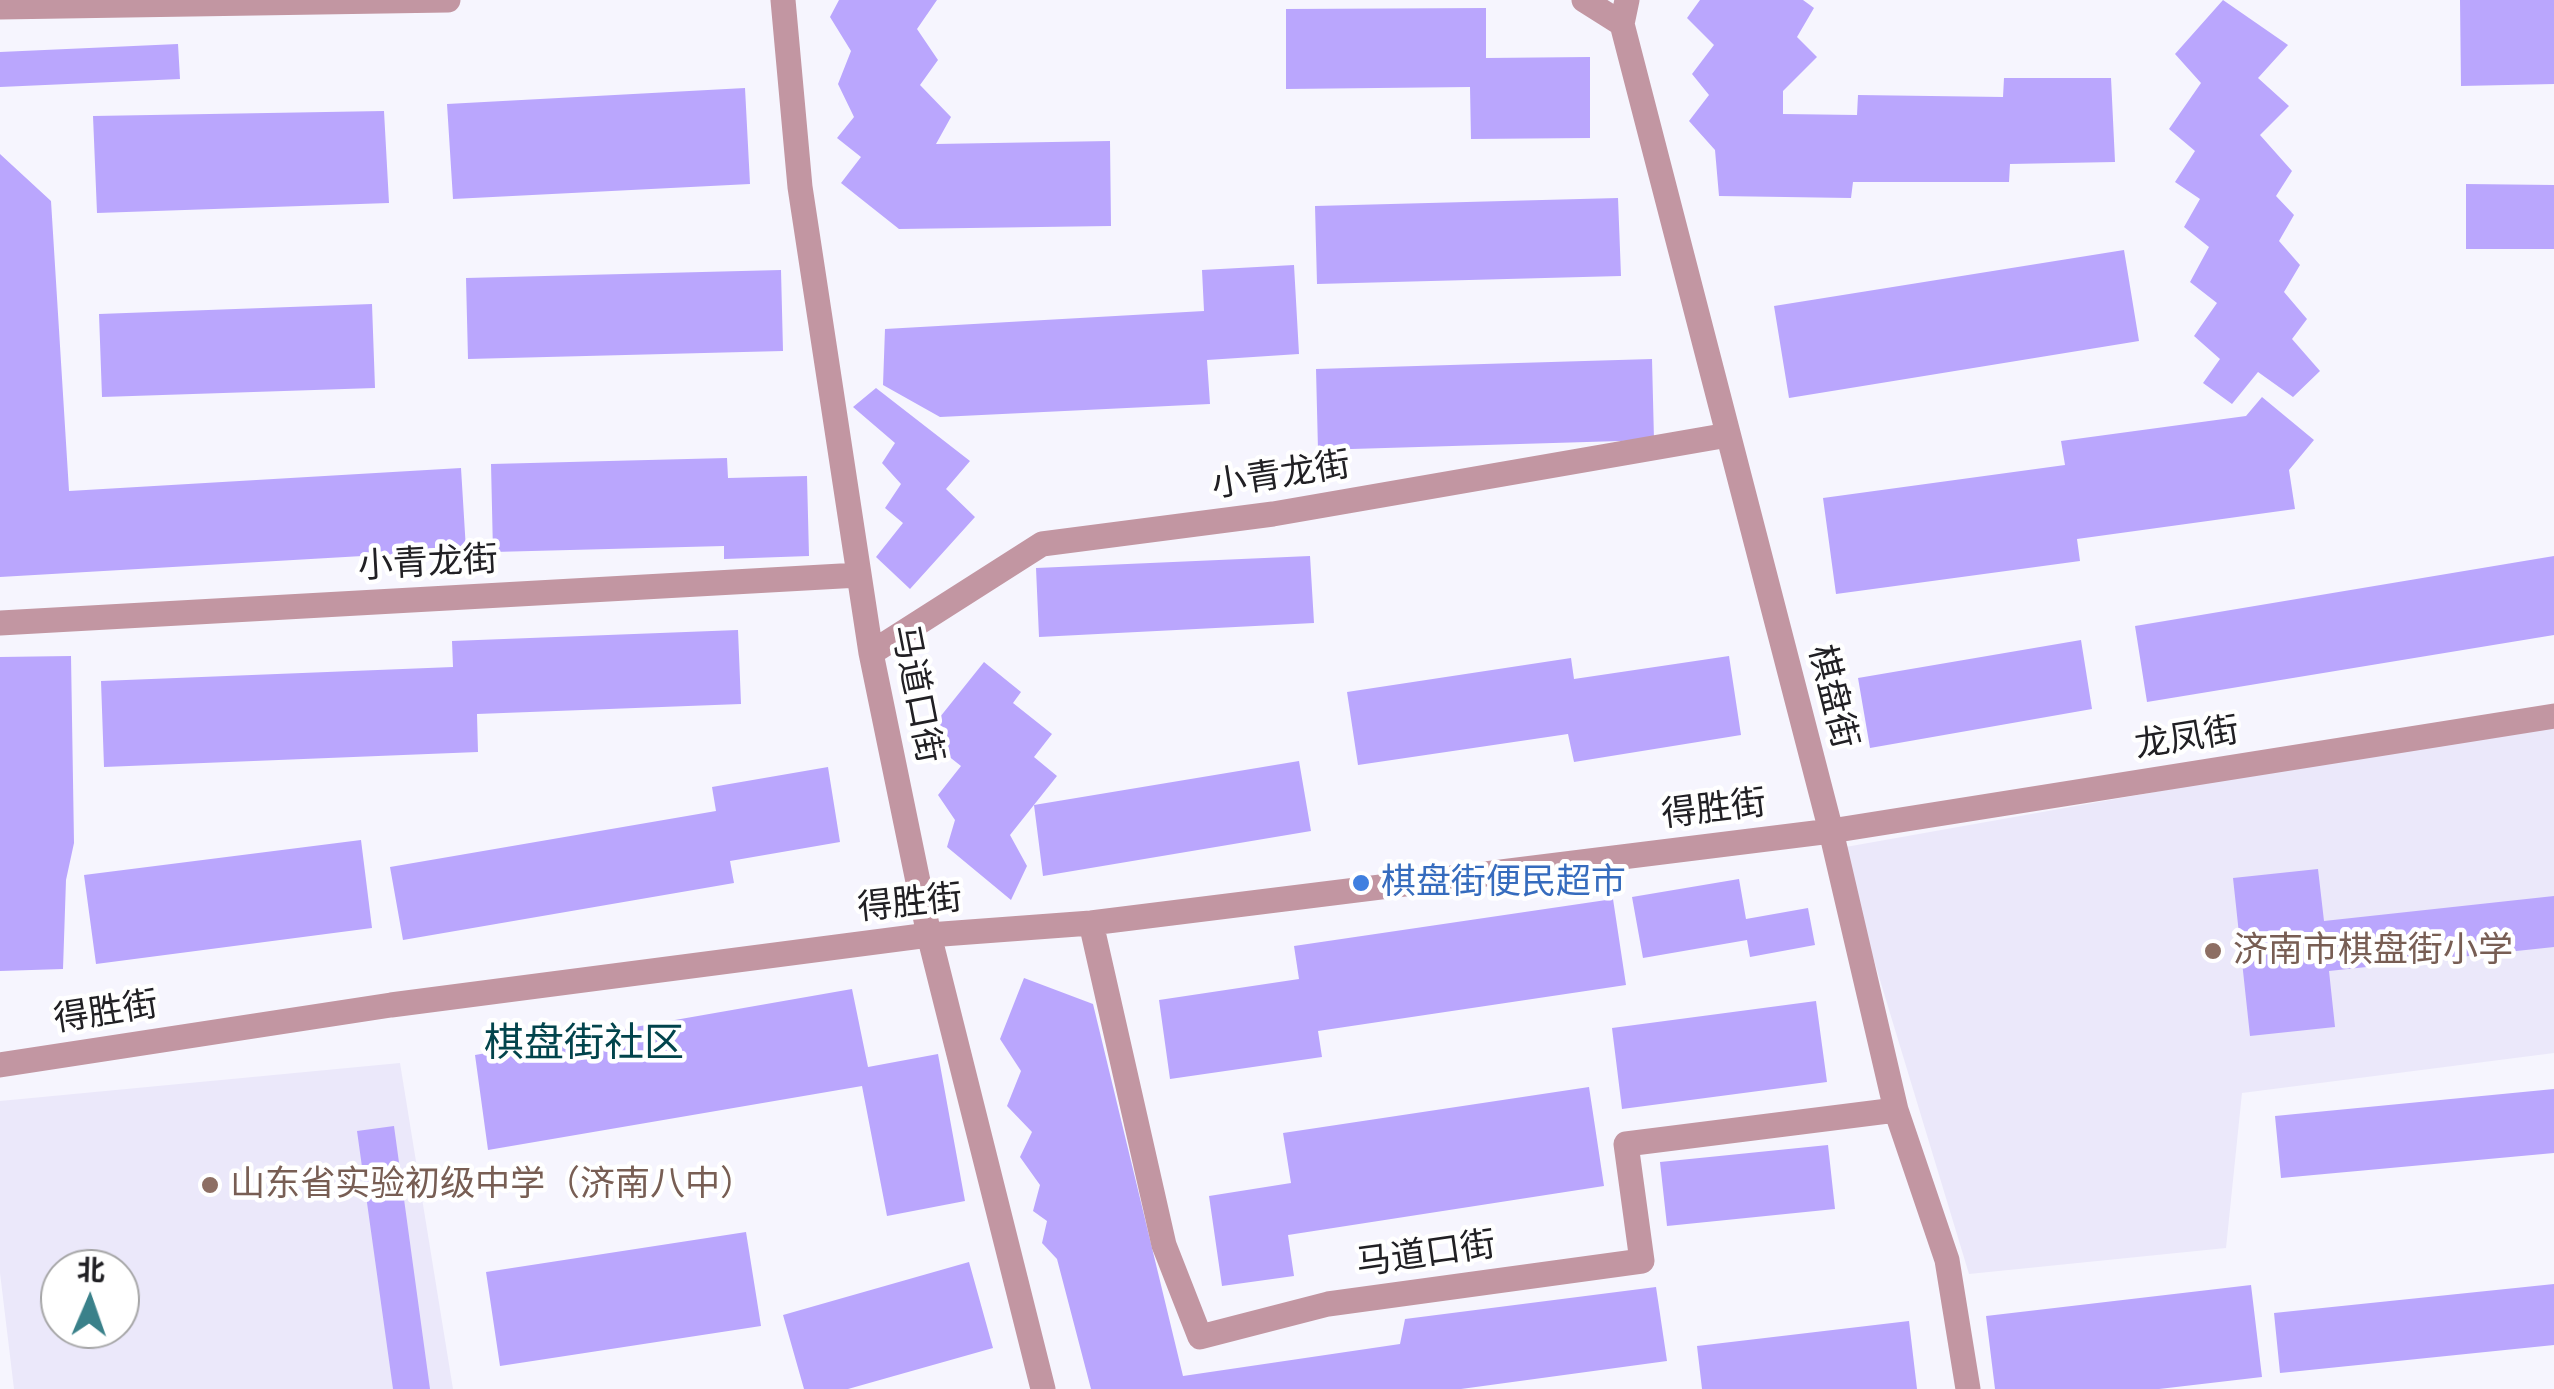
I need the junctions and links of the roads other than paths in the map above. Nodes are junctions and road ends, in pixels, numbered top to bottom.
1 (448, 0) edge
2 (783, 0) edge
3 (1584, 0) edge
4 (0, 7) edge
5 (1624, 12) edge
6 (1728, 435) junction
7 (859, 575) junction
8 (0, 623) edge
9 (872, 653) junction
10 (2554, 716) edge
11 (1831, 831) junction
12 (1091, 924) junction
13 (929, 935) junction
14 (0, 1065) edge
15 (1896, 1110) junction
16 (1043, 1389) edge
17 (1968, 1389) edge

1 - 4 street
2 - 7 street, 马道口街
3 - 5 street
5 - 6 street, 棋盘街
6 - 9 street, 小青龙街
6 - 11 street, 棋盘街
7 - 8 street, 小青龙街
7 - 9 street, 马道口街
9 - 13 street, 马道口街
10 - 11 street, 龙凤街
11 - 12 street, 得胜街
11 - 15 street, 棋盘街
12 - 13 street, 得胜街
12 - 15 street, 马道口街
13 - 14 street, 得胜街
13 - 16 street, 马道口街
15 - 17 street, 棋盘街

